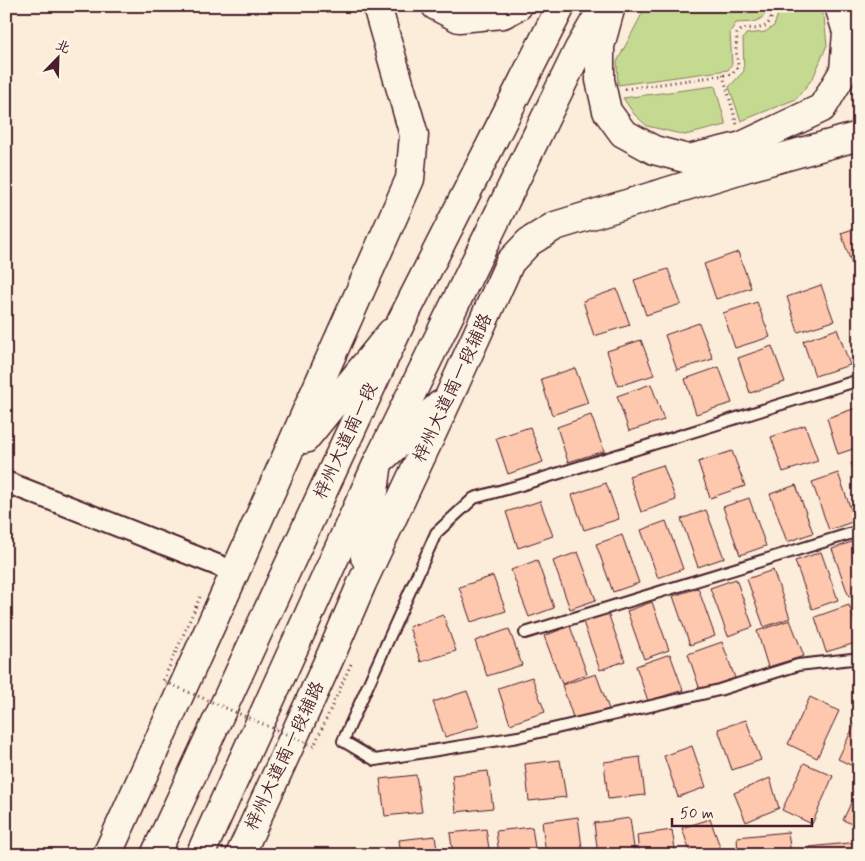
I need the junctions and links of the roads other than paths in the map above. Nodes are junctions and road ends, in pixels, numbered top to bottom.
1 (376, 6) edge
2 (436, 6) edge
3 (518, 6) edge
4 (561, 6) edge
5 (604, 6) edge
6 (611, 6) edge
7 (839, 6) edge
8 (859, 136) edge
9 (402, 320) junction
10 (859, 380) edge
11 (449, 397) junction
12 (378, 462) junction
13 (282, 467) junction
14 (6, 482) edge
15 (859, 532) edge
16 (236, 572) junction
17 (362, 583) junction
18 (525, 632) dead end
19 (859, 662) edge
20 (107, 855) edge
21 (155, 855) edge
22 (200, 855) edge
23 (240, 855) edge

1 - 13 main road
2 - 3 main road
4 - 9 main road, 梓州大道南一段
5 - 12 main road
6 - 7 main road
8 - 11 main road, 梓州大道南一段辅路
9 - 13 main road
9 - 21 main road, 梓州大道南一段
10 - 19 lane
11 - 12 main road
11 - 17 main road, 梓州大道南一段辅路
12 - 17 main road
12 - 22 main road
13 - 16 main road
14 - 16 street
15 - 18 lane
16 - 20 main road
17 - 23 main road, 梓州大道南一段辅路

